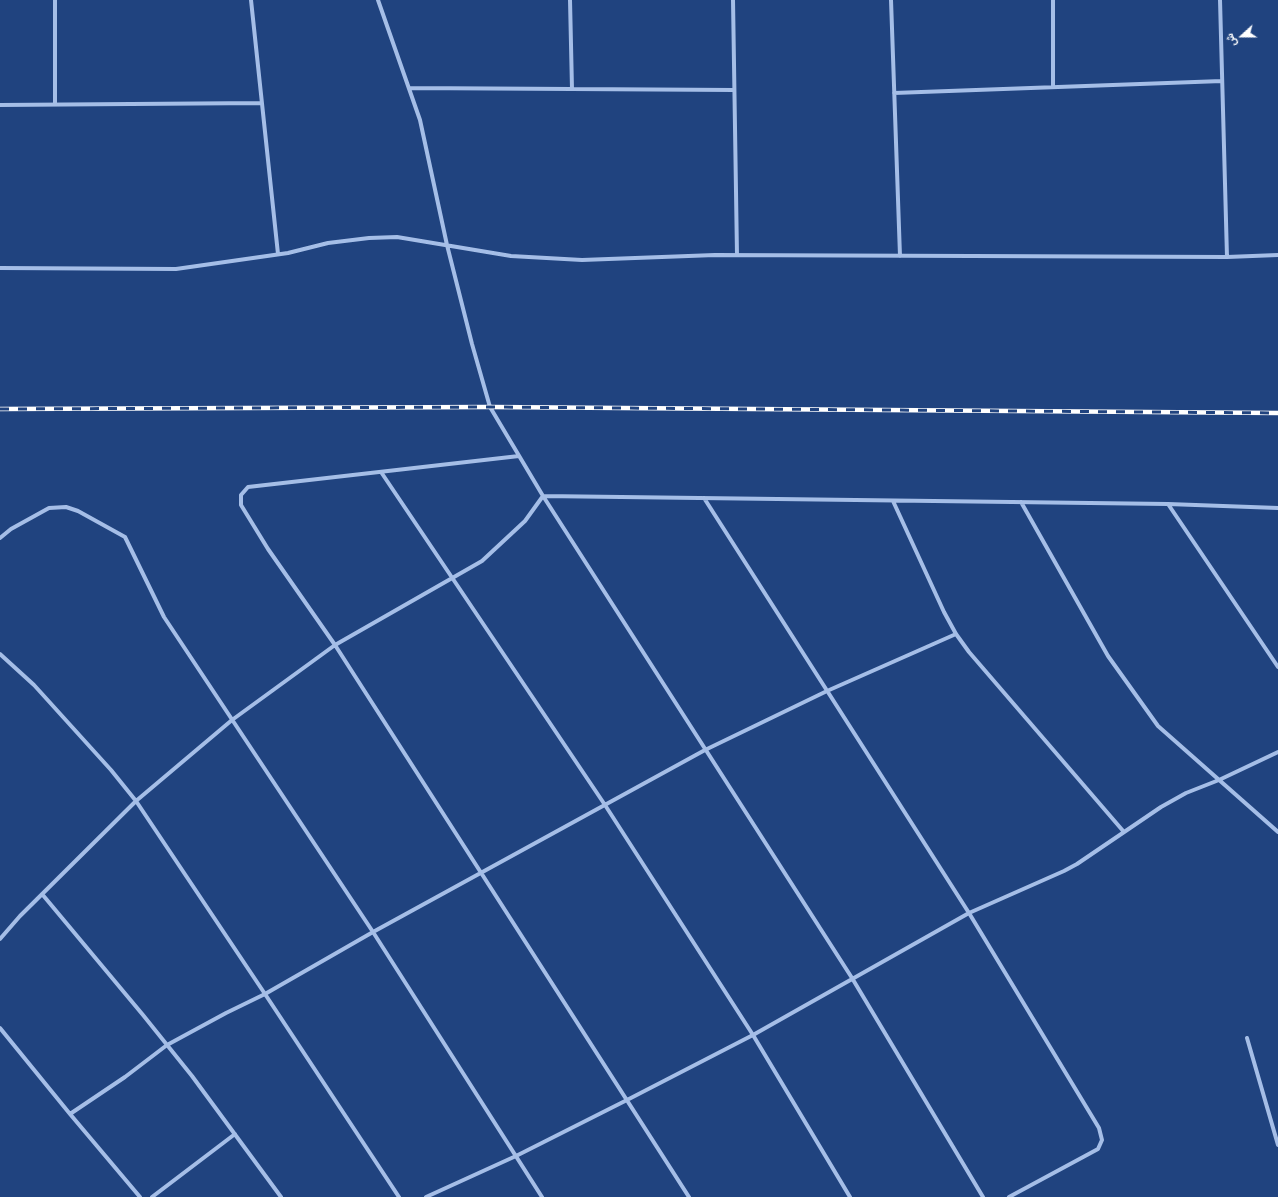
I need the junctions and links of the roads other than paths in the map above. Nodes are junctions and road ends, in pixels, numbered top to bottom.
1 (55, 0) edge
2 (251, 0) edge
3 (378, 0) edge
4 (570, 0) edge
5 (733, 0) edge
6 (891, 0) edge
7 (1053, 0) edge
8 (1220, 0) edge
9 (1222, 81) junction
10 (1054, 87) junction
11 (409, 88) junction
12 (572, 89) junction
13 (734, 90) junction
14 (894, 93) junction
15 (262, 102) junction
16 (55, 104) junction
17 (0, 105) edge
18 (447, 245) junction
19 (278, 254) junction
20 (738, 255) junction
21 (1278, 255) edge
22 (900, 256) junction
23 (1228, 257) junction
24 (0, 268) edge
25 (519, 456) junction
26 (381, 472) junction
27 (543, 496) junction
28 (704, 498) junction
29 (892, 501) junction
30 (1021, 502) junction
31 (1168, 504) junction
32 (1278, 508) edge
33 (0, 538) edge
34 (452, 578) junction
35 (956, 634) junction
36 (335, 644) junction
37 (0, 654) edge
38 (1278, 667) edge
39 (827, 691) junction
40 (232, 720) junction
41 (705, 750) junction
42 (1278, 752) edge
43 (1220, 780) junction
44 (136, 801) junction
45 (605, 805) junction
46 (1124, 832) junction
47 (1278, 832) edge
48 (481, 872) junction
49 (42, 894) junction
50 (969, 913) junction
51 (373, 932) junction
52 (0, 940) edge
53 (852, 978) junction
54 (265, 994) junction
55 (0, 1028) edge
56 (753, 1035) junction
57 (1247, 1038) dead end
58 (167, 1045) junction
59 (628, 1100) junction
60 (70, 1114) junction
61 (235, 1134) junction
62 (1278, 1145) edge
63 (516, 1156) junction
64 (140, 1197) edge
65 (152, 1197) edge
66 (281, 1197) edge
67 (399, 1197) edge
68 (426, 1197) edge
69 (542, 1197) edge
70 (689, 1197) edge
71 (850, 1197) edge
72 (983, 1197) edge
73 (1009, 1197) edge

1 - 16 street
2 - 15 street
3 - 11 street
4 - 12 street
5 - 13 street
6 - 14 street
7 - 10 street
8 - 9 street
9 - 10 street
9 - 23 street
10 - 14 street
11 - 12 street
11 - 18 street
12 - 13 street
13 - 20 street
14 - 22 street
15 - 16 street
15 - 19 street
16 - 17 street
18 - 19 street
18 - 20 street
18 - 25 street
19 - 24 street
20 - 22 street
21 - 23 street
22 - 23 street
25 - 26 street
25 - 27 street
26 - 34 street
26 - 36 street
27 - 28 street
27 - 34 street
27 - 41 street
28 - 29 street
28 - 39 street
29 - 30 street
29 - 35 street
30 - 31 street
30 - 43 street
31 - 32 street
31 - 38 street
33 - 40 street
34 - 36 street
34 - 45 street
35 - 39 street
35 - 46 street
36 - 40 street
36 - 48 street
37 - 44 street
39 - 41 street
39 - 50 street
40 - 44 street
40 - 51 street
41 - 45 street
41 - 53 street
42 - 43 street
43 - 46 street
43 - 47 street
44 - 49 street
44 - 54 street
45 - 48 street
45 - 56 street
46 - 50 street
48 - 51 street
48 - 59 street
49 - 52 street
49 - 58 street
50 - 53 street
50 - 73 street
51 - 54 street
51 - 63 street
53 - 56 street
53 - 72 street
54 - 58 street
54 - 67 street
55 - 60 street
56 - 59 street
56 - 71 street
57 - 62 street
58 - 60 street
58 - 61 street
59 - 63 street
59 - 70 street
60 - 64 street
61 - 65 street
61 - 66 street
63 - 68 street
63 - 69 street

